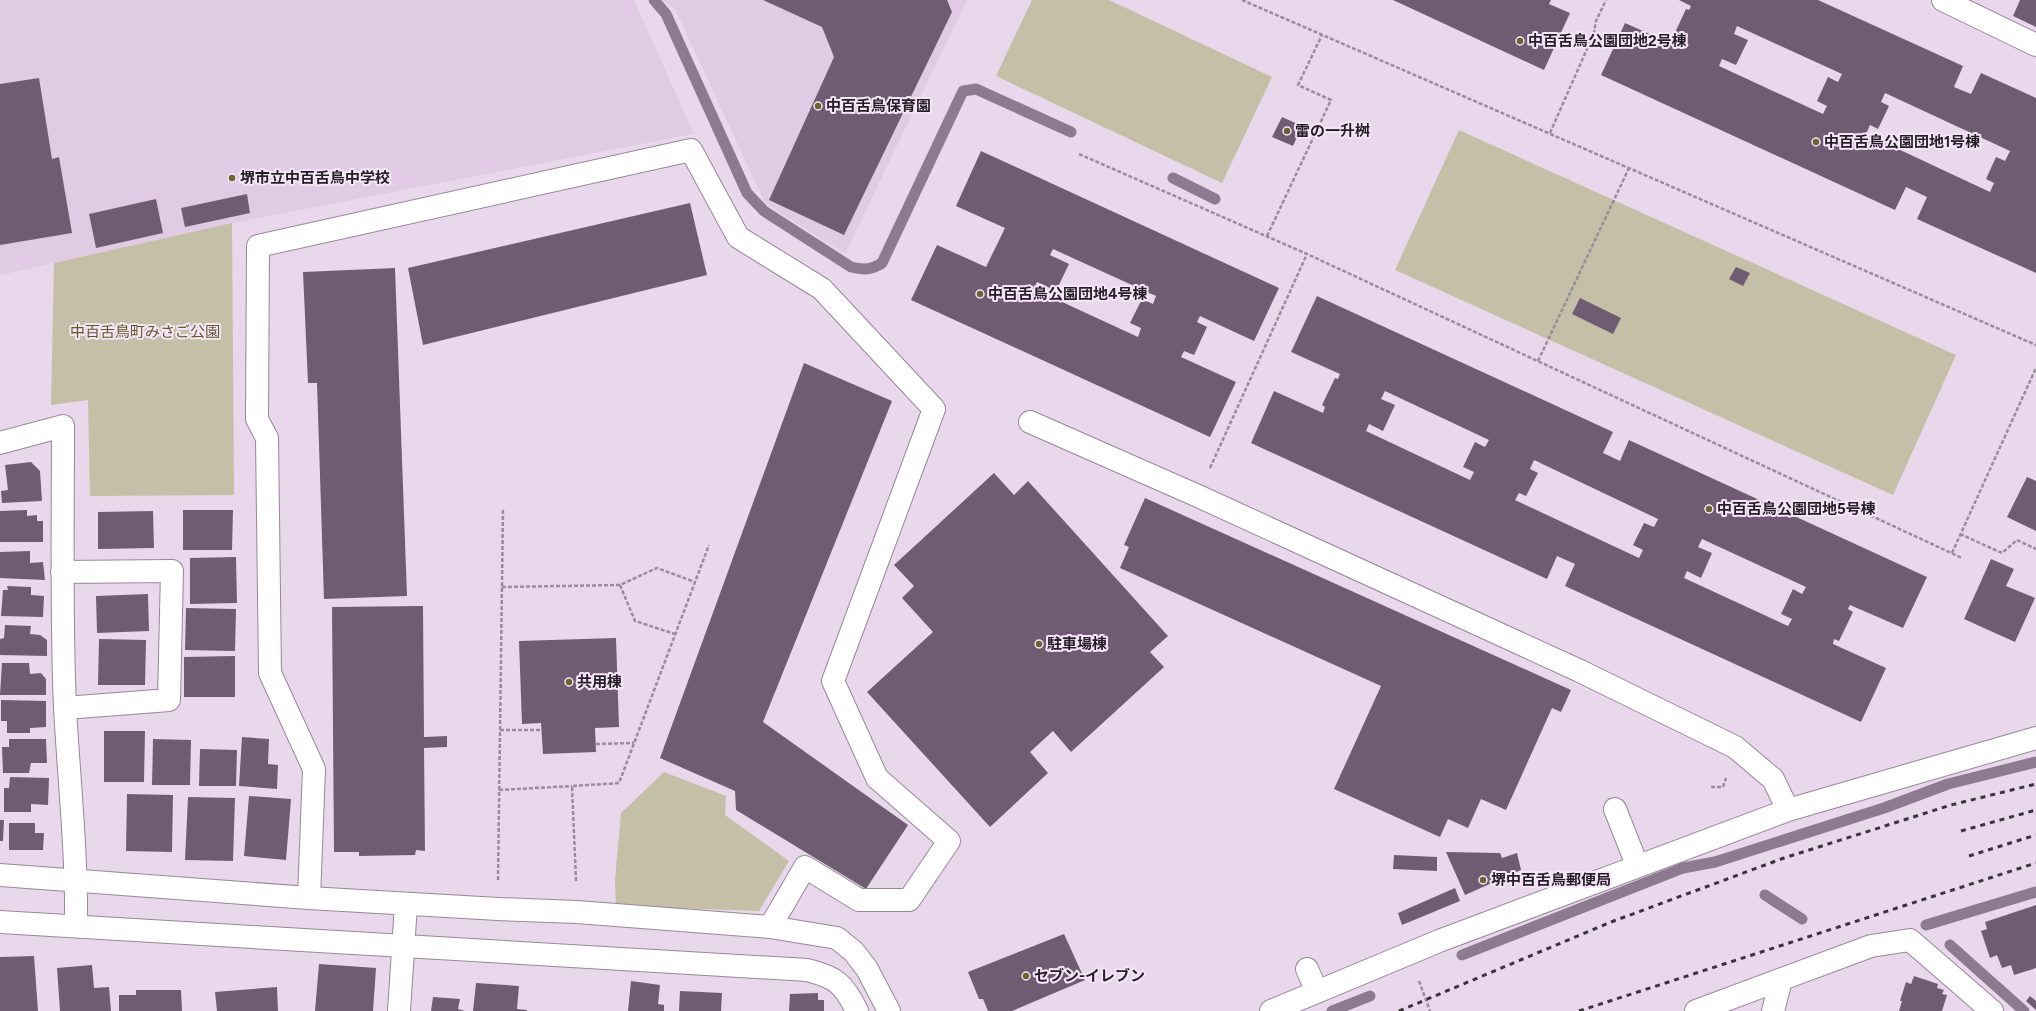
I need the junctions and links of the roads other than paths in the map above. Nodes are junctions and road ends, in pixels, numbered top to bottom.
1 (1942, 0) edge
2 (2036, 44) edge
3 (1030, 422) dead end
4 (0, 443) edge
5 (62, 572) junction
6 (65, 708) junction
7 (2036, 738) edge
8 (1615, 809) dead end
9 (1788, 810) junction
10 (1637, 865) junction
11 (0, 875) edge
12 (77, 881) junction
13 (309, 898) junction
14 (406, 904) junction
15 (0, 922) edge
16 (76, 926) junction
17 (770, 927) junction
18 (403, 946) junction
19 (1307, 969) dead end
20 (1781, 980) junction
21 (1317, 992) junction
22 (1968, 1002) edge
23 (399, 1011) edge
24 (857, 1011) edge
25 (889, 1011) edge
26 (1271, 1011) edge
27 (1696, 1011) edge
28 (1772, 1011) edge
29 (1992, 1011) edge

1 - 2 street
3 - 9 street
4 - 5 street
5 - 6 street
5 - 6 street
6 - 12 street
7 - 9 street
8 - 10 street
9 - 10 street
10 - 21 street
11 - 12 street
12 - 13 street
12 - 16 street
13 - 14 street
13 - 17 street
14 - 17 street
14 - 18 street
15 - 16 street
16 - 18 street
17 - 25 street
18 - 23 street
18 - 24 street
19 - 21 street
20 - 22 street
20 - 27 street
20 - 28 street
21 - 26 street
22 - 29 street

